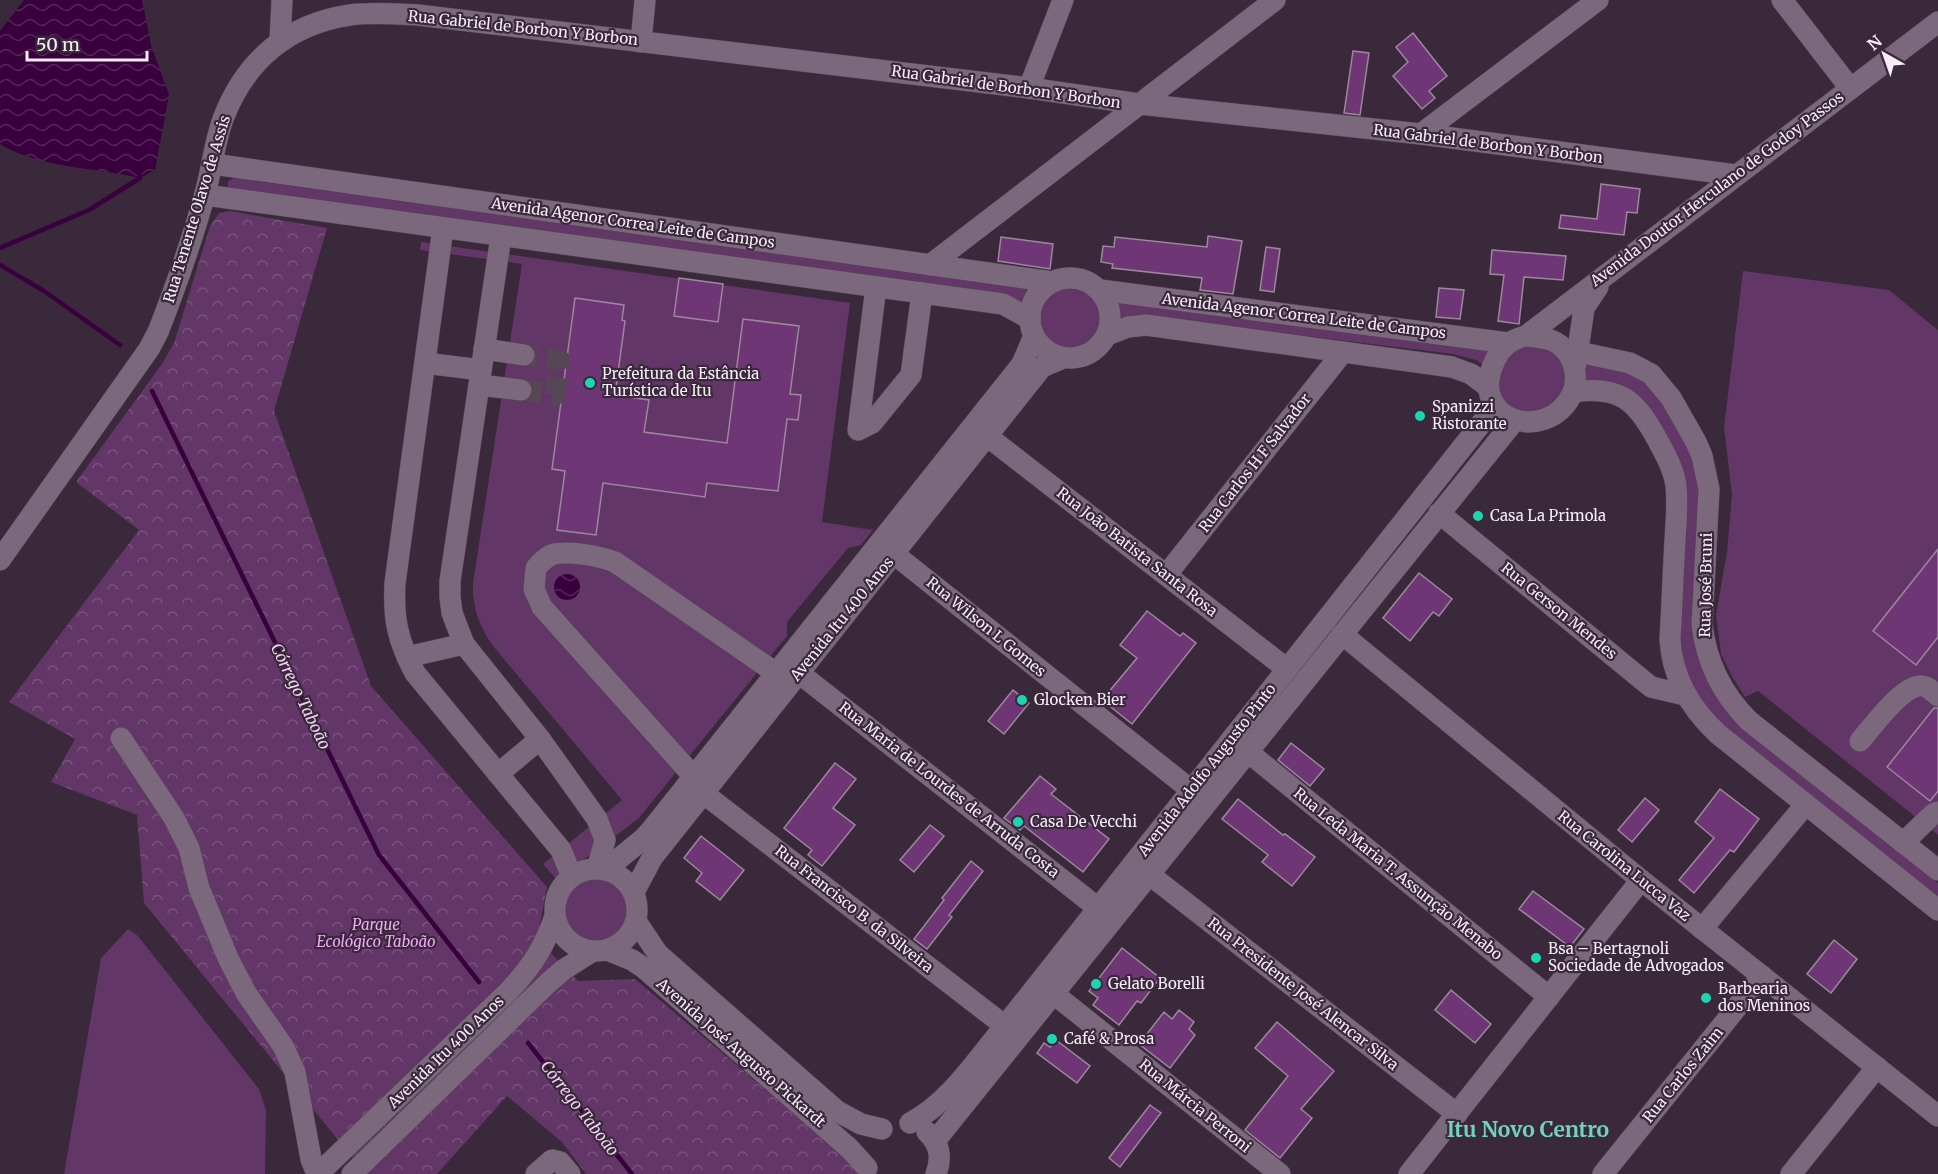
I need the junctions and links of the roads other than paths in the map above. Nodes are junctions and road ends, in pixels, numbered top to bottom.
1 (282, 0) edge
2 (645, 0) edge
3 (1063, 0) edge
4 (1275, 0) edge
5 (1598, 0) edge
6 (1782, 0) edge
7 (1938, 21) edge
8 (279, 41) junction
9 (641, 42) junction
10 (1029, 88) junction
11 (1850, 88) junction
12 (1139, 104) junction
13 (1421, 134) junction
14 (213, 164) junction
15 (1736, 175) junction
16 (205, 195) junction
17 (443, 228) junction
18 (975, 232) junction
19 (501, 236) junction
20 (930, 265) junction
21 (1616, 266) junction
22 (978, 270) junction
23 (1053, 282) junction
24 (876, 287) junction
25 (1100, 290) junction
26 (922, 293) junction
27 (1032, 328) junction
28 (1107, 335) junction
29 (1517, 339) junction
30 (1343, 352) junction
31 (524, 355) tunnel mouth
32 (1572, 357) junction
33 (1063, 358) junction
34 (425, 363) junction
35 (481, 368) junction
36 (521, 390) tunnel mouth
37 (1573, 392) junction
38 (1491, 396) junction
39 (1515, 420) junction
40 (987, 436) junction
41 (1439, 513) junction
42 (894, 554) junction
43 (0, 560) edge
44 (1167, 574) junction
45 (1342, 634) junction
46 (464, 644) junction
47 (407, 657) junction
48 (1287, 669) junction
49 (776, 673) junction
50 (799, 673) junction
51 (1685, 694) junction
52 (1938, 696) edge
53 (121, 738) dead end
54 (540, 739) junction
55 (1860, 741) dead end
56 (1248, 752) junction
57 (498, 774) junction
58 (699, 785) junction
59 (1191, 790) junction
60 (1806, 804) junction
61 (1938, 812) edge
62 (1904, 843) junction
63 (601, 869) junction
64 (1938, 870) edge
65 (1150, 874) junction
66 (572, 877) junction
67 (1641, 880) junction
68 (634, 892) junction
69 (1098, 908) junction
70 (1938, 910) edge
71 (555, 916) junction
72 (636, 921) junction
73 (1702, 929) junction
74 (600, 951) junction
75 (1762, 976) junction
76 (1054, 994) junction
77 (1549, 997) junction
78 (1005, 1026) junction
79 (1877, 1067) junction
80 (1457, 1114) junction
81 (1938, 1116) edge
82 (910, 1123) junction
83 (882, 1129) junction
84 (935, 1141) junction
85 (544, 1167) edge
86 (869, 1171) edge
87 (941, 1171) edge
88 (318, 1174) edge
89 (352, 1174) edge
90 (570, 1174) edge
91 (1280, 1174) edge
92 (1409, 1174) edge
93 (1603, 1174) edge
94 (1791, 1174) edge

1 - 8 street
2 - 9 street
3 - 10 street
4 - 12 street
5 - 13 street
6 - 11 street
7 - 11 street, Avenida Doutor Herculano de Godoy Passos
8 - 9 street, Rua Gabriel de Borbon Y Borbon
8 - 14 street, Rua Tenente Olavo de Assis
9 - 10 street, Rua Gabriel de Borbon Y Borbon
10 - 12 street, Rua Gabriel de Borbon Y Borbon
11 - 15 street, Avenida Doutor Herculano de Godoy Passos
12 - 13 street, Rua Gabriel de Borbon Y Borbon
12 - 18 street
13 - 15 street, Rua Gabriel de Borbon Y Borbon
14 - 16 street, Rua Tenente Olavo de Assis
14 - 20 street, Avenida Agenor Correa Leite de Campos
15 - 21 street, Avenida Doutor Herculano de Godoy Passos
16 - 17 street, Avenida Agenor Correa Leite de Campos
16 - 43 street, Rua Tenente Olavo de Assis
17 - 19 street, Avenida Agenor Correa Leite de Campos
17 - 34 street
18 - 20 street
18 - 22 street
19 - 24 street, Avenida Agenor Correa Leite de Campos
19 - 35 street
20 - 22 street, Avenida Agenor Correa Leite de Campos
21 - 29 street, Avenida Doutor Herculano de Godoy Passos
21 - 32 street
22 - 23 street, Avenida Agenor Correa Leite de Campos
23 - 25 street
23 - 27 street
24 - 26 street, Avenida Agenor Correa Leite de Campos
24 - 26 street
25 - 28 street
25 - 29 street, Avenida Agenor Correa Leite de Campos
26 - 27 street, Avenida Agenor Correa Leite de Campos
27 - 33 street
27 - 49 street, Avenida Itu 400 Anos
28 - 30 street, Avenida Agenor Correa Leite de Campos
28 - 33 street
29 - 32 street
29 - 38 street
30 - 38 street, Avenida Agenor Correa Leite de Campos
30 - 44 street, Rua Carlos H F Salvador
31 - 35 street
32 - 37 street
32 - 62 street, Rua José Bruni
33 - 40 street, Avenida Itu 400 Anos
34 - 35 street
34 - 47 street
35 - 36 street
35 - 46 street
37 - 39 street
37 - 51 street
38 - 39 street
38 - 48 street, Avenida Adolfo Augusto Pinto
39 - 41 street, Avenida Adolfo Augusto Pinto
40 - 42 street, Avenida Itu 400 Anos
40 - 44 street, Rua João Batista Santa Rosa
41 - 45 street, Avenida Adolfo Augusto Pinto
41 - 51 street, Rua Gerson Mendes
42 - 50 street, Avenida Itu 400 Anos
42 - 59 street, Rua Wilson L Gomes
44 - 48 street, Rua João Batista Santa Rosa
45 - 56 street, Avenida Adolfo Augusto Pinto
45 - 67 street, Rua Carolina Lucca Vaz
46 - 47 street
46 - 54 street
47 - 57 street
48 - 59 street, Avenida Adolfo Augusto Pinto
49 - 58 street, Avenida Itu 400 Anos
49 - 58 street, Rua Francisco B. da Silveira
50 - 58 street, Avenida Itu 400 Anos
50 - 69 street, Rua Maria de Lourdes de Arruda Costa
51 - 60 street
52 - 55 street
53 - 88 street
54 - 57 street
54 - 63 street
56 - 65 street, Avenida Adolfo Augusto Pinto
56 - 77 street, Rua Leda Maria T. Assunção Menabo
57 - 66 street
58 - 63 street, Avenida Itu 400 Anos
58 - 68 street, Avenida Itu 400 Anos
58 - 78 street, Rua Francisco B. da Silveira
59 - 69 street, Avenida Adolfo Augusto Pinto
60 - 70 street
60 - 73 street
61 - 62 street
62 - 64 street, Rua José Bruni
63 - 66 street
63 - 68 street
65 - 76 street, Avenida Adolfo Augusto Pinto
65 - 80 street, Rua Presidente José Alencar Silva
66 - 71 street
67 - 73 street, Rua Carolina Lucca Vaz
67 - 77 street
68 - 72 street
69 - 78 street, Avenida Adolfo Augusto Pinto
71 - 74 street
71 - 88 street, Avenida Itu 400 Anos
72 - 74 street
72 - 83 street, Avenida José Augusto Pickardt
73 - 75 street, Rua Carolina Lucca Vaz
74 - 86 street, Avenida José Augusto Pickardt
74 - 89 street, Avenida Itu 400 Anos
75 - 79 street, Rua Carolina Lucca Vaz
75 - 93 street, Rua Carlos Zaim
76 - 84 street, Avenida Adolfo Augusto Pinto
76 - 91 street, Rua Márcia Perroni
77 - 80 street
78 - 82 street, Avenida Adolfo Augusto Pinto
79 - 81 street, Rua Carolina Lucca Vaz
79 - 94 street
80 - 92 street
82 - 83 street
82 - 84 street
83 - 86 street
84 - 87 street
85 - 90 street

